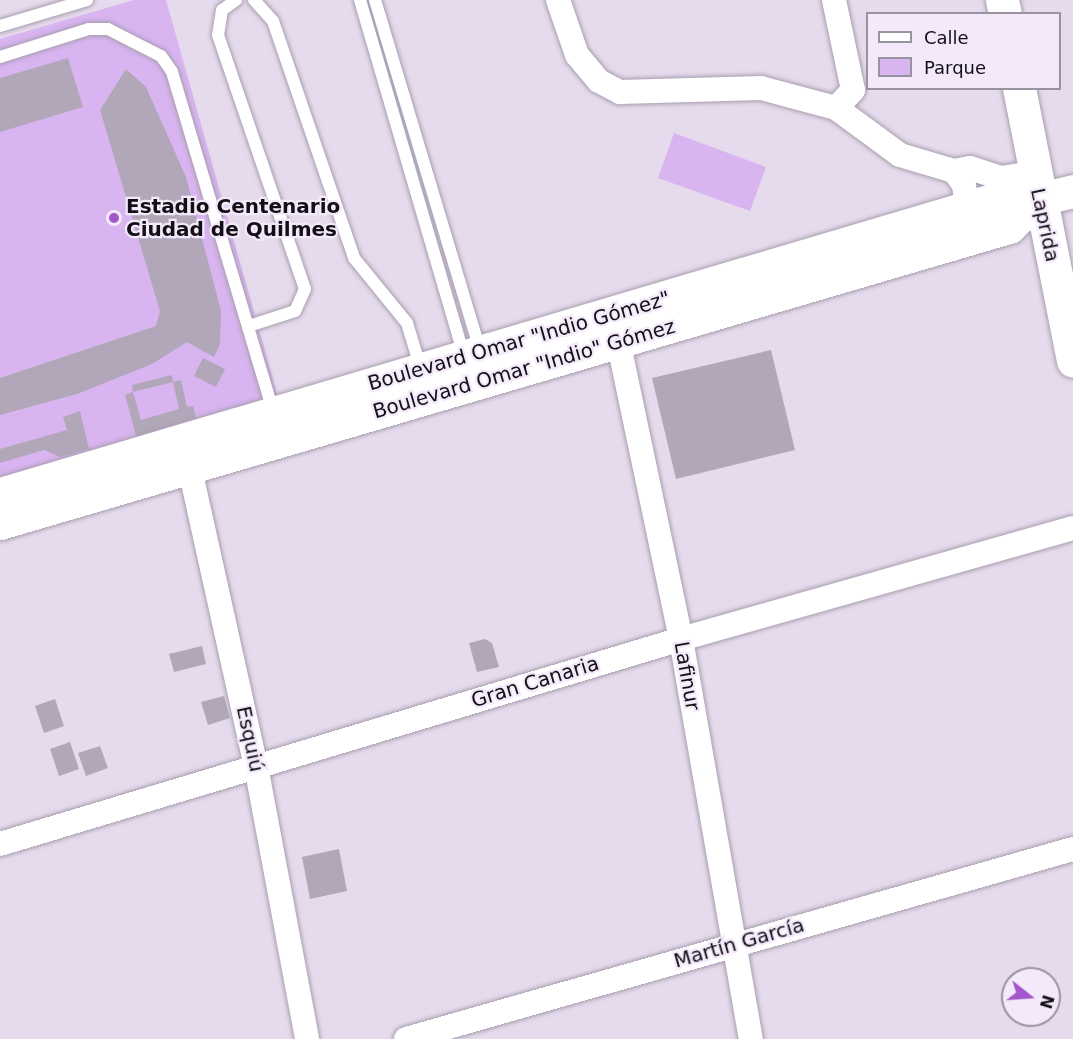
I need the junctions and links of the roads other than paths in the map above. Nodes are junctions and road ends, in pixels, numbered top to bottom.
1 (87, 0) edge
2 (236, 0) edge
3 (254, 0) edge
4 (360, 0) edge
5 (375, 0) edge
6 (558, 0) edge
7 (834, 0) edge
8 (0, 26) edge
9 (0, 57) edge
10 (1018, 90) edge
11 (836, 108) junction
12 (954, 171) junction
13 (1036, 186) junction
14 (1073, 191) edge
15 (967, 207) junction
16 (249, 326) junction
17 (615, 329) junction
18 (1071, 342) edge
19 (473, 356) junction
20 (421, 370) junction
21 (273, 412) junction
22 (187, 453) junction
23 (0, 494) edge
24 (0, 523) edge
25 (1073, 528) edge
26 (681, 639) junction
27 (256, 766) junction
28 (0, 843) edge
29 (1073, 849) edge
30 (732, 944) junction
31 (307, 1039) edge
32 (406, 1039) edge
33 (751, 1039) edge

1 - 8 lane
2 - 16 lane
3 - 20 lane
4 - 19 lane
5 - 19 lane
6 - 11 street
7 - 11 street
9 - 16 lane
10 - 13 main road, Laprida
11 - 12 street
12 - 13 street
12 - 15 street
13 - 14 main road
13 - 15 main road, Boulevard Omar "Indio Gómez"
13 - 17 main road, Boulevard Omar "Indio" Gómez
13 - 18 main road, Laprida
15 - 17 main road, Boulevard Omar "Indio Gómez"
16 - 21 lane
17 - 19 main road, Boulevard Omar "Indio Gómez"
17 - 22 main road, Boulevard Omar "Indio" Gómez
17 - 26 street, Lafinur
19 - 20 main road, Boulevard Omar "Indio Gómez"
20 - 21 main road, Boulevard Omar "Indio Gómez"
21 - 22 main road, Boulevard Omar "Indio Gómez"
22 - 23 main road, Boulevard Omar "Indio Gómez"
22 - 24 main road, Boulevard Omar "Indio" Gómez
22 - 27 street, Esquiú
25 - 26 street, Gran Canaria
26 - 27 street, Gran Canaria
26 - 30 street, Lafinur
27 - 28 street, Gran Canaria
27 - 31 street, Esquiú
29 - 30 street, Martín García
30 - 32 street, Martín García
30 - 33 street, Lafinur

